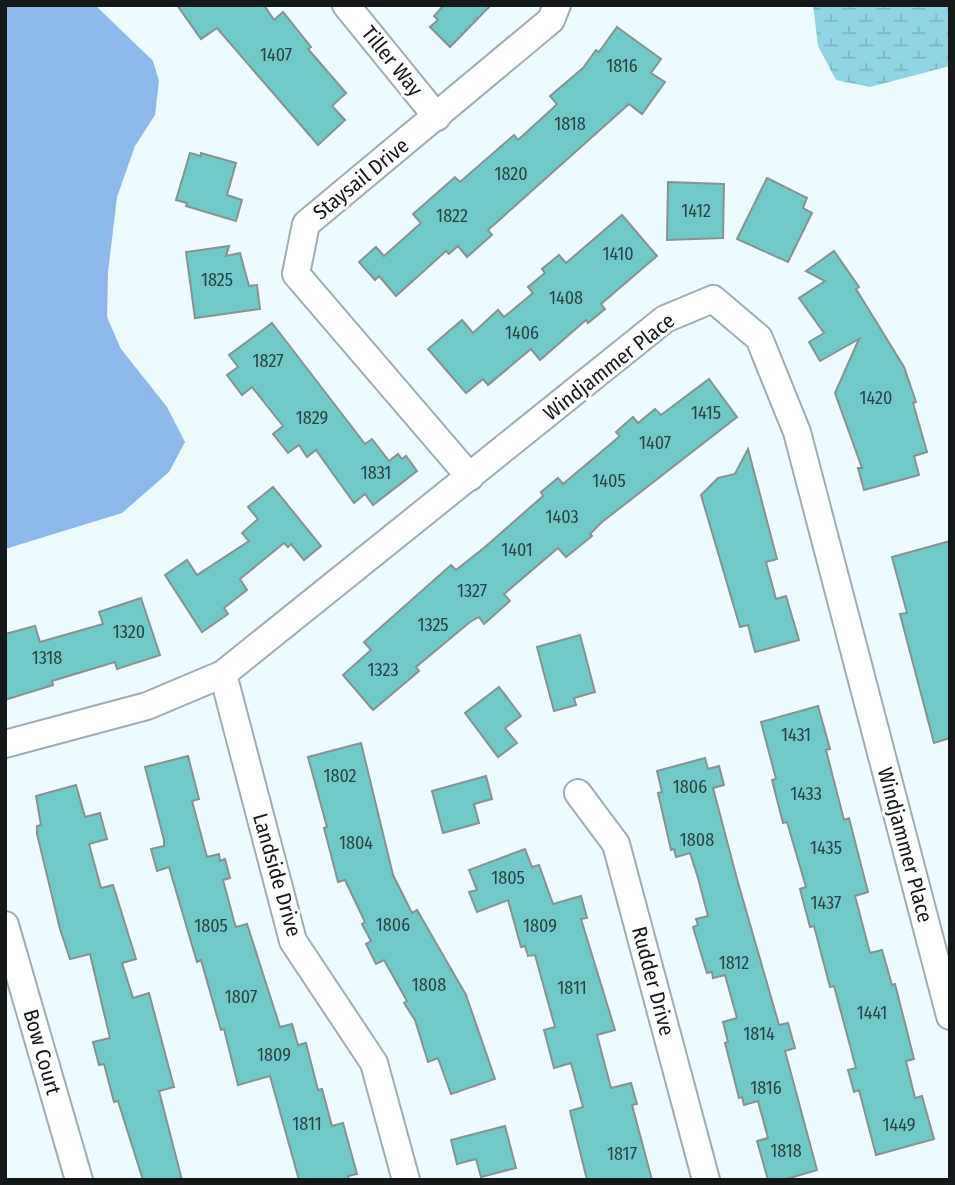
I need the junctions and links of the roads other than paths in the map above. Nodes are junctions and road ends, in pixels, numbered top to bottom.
1 (346, 5) edge
2 (557, 5) edge
3 (438, 117) junction
4 (470, 477) junction
5 (223, 674) junction
6 (5, 744) edge
7 (579, 793) dead end
8 (5, 925) edge
9 (950, 1016) edge
10 (79, 1180) edge
11 (406, 1180) edge
12 (706, 1180) edge

1 - 3 street, Tiller Way
2 - 3 street, Staysail Drive
3 - 4 street, Staysail Drive
4 - 5 street, Windjammer Place
4 - 9 street, Windjammer Place
5 - 6 street, Windjammer Place
5 - 11 street, Landside Drive
7 - 12 street, Rudder Drive
8 - 10 street, Bow Court

